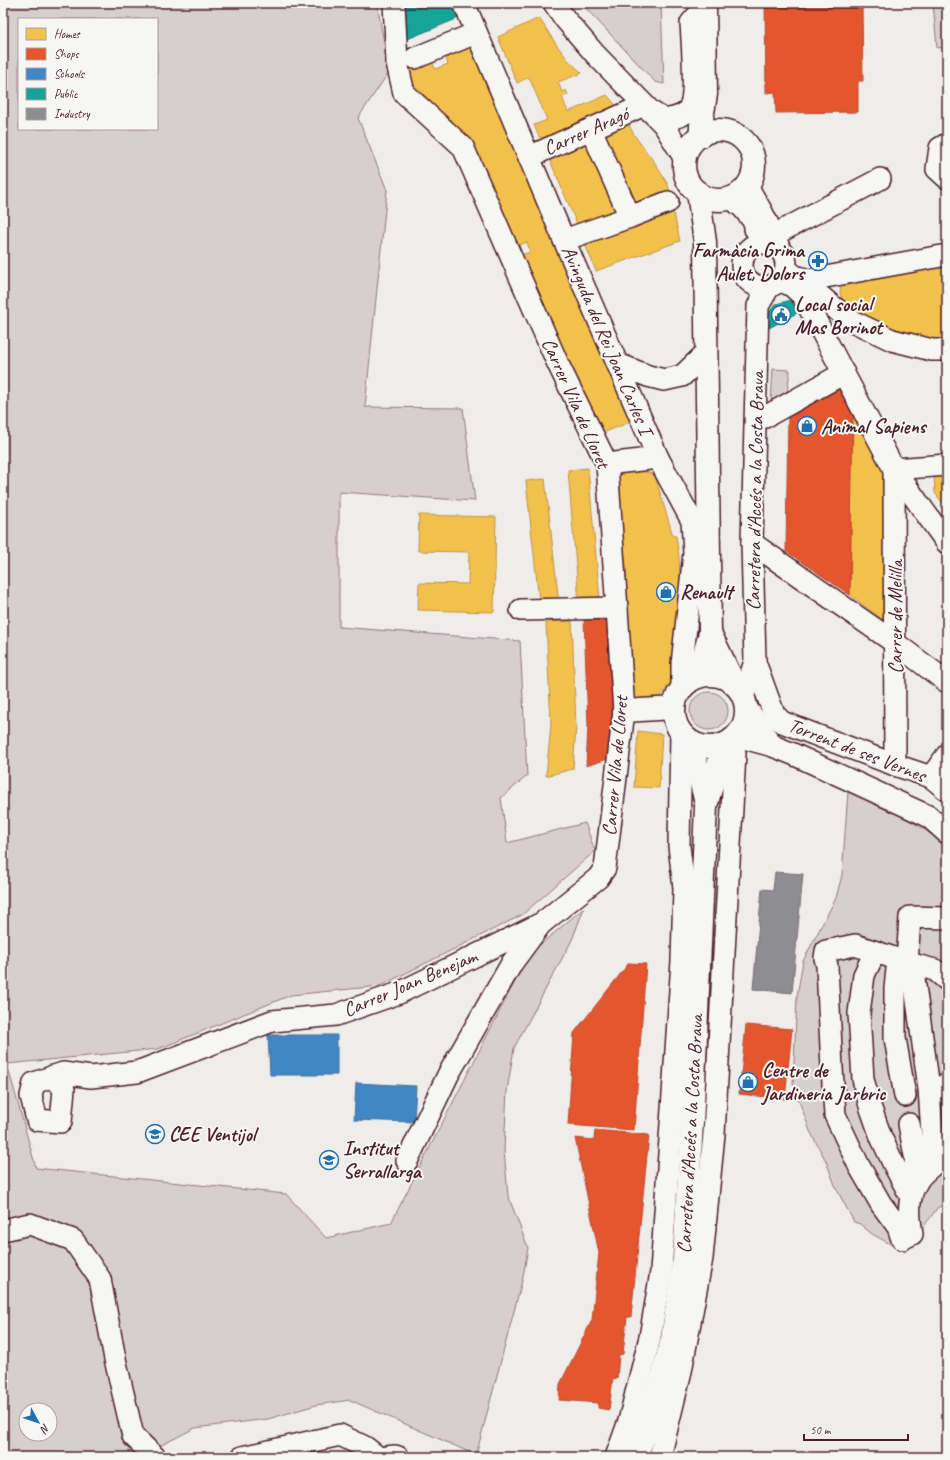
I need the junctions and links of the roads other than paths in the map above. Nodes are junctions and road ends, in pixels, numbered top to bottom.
1 (394, 3) edge
2 (464, 3) edge
3 (554, 3) edge
4 (705, 5) edge
5 (476, 33) junction
6 (415, 58) dead end
7 (706, 94) junction
8 (653, 114) junction
9 (591, 129) junction
10 (726, 131) junction
11 (698, 138) junction
12 (947, 144) edge
13 (529, 157) junction
14 (685, 159) junction
15 (942, 174) edge
16 (880, 179) dead end
17 (698, 192) junction
18 (734, 194) junction
19 (668, 202) dead end
20 (630, 217) junction
21 (564, 240) junction
22 (705, 242) junction
23 (769, 242) junction
24 (947, 256) edge
25 (782, 281) junction
26 (947, 350) edge
27 (706, 353) junction
28 (618, 364) junction
29 (836, 378) junction
30 (765, 417) dead end
31 (658, 458) junction
32 (607, 464) junction
33 (947, 465) edge
34 (894, 469) junction
35 (752, 543) junction
36 (947, 543) edge
37 (617, 608) junction
38 (520, 610) dead end
39 (710, 633) junction
40 (895, 643) junction
41 (755, 662) junction
42 (690, 682) junction
43 (947, 682) edge
44 (742, 696) junction
45 (674, 708) junction
46 (624, 711) junction
47 (686, 738) junction
48 (730, 740) junction
49 (773, 746) junction
50 (793, 754) junction
51 (864, 754) junction
52 (947, 755) edge
53 (895, 765) junction
54 (939, 784) edge
55 (706, 806) junction
56 (947, 834) edge
57 (605, 868) joint
58 (947, 918) edge
59 (542, 923) junction
60 (875, 952) junction
61 (906, 962) junction
62 (947, 980) edge
63 (53, 1076) dead end
64 (938, 1087) edge
65 (905, 1096) dead end
66 (693, 1105) junction
67 (715, 1110) junction
68 (909, 1124) dead end
69 (670, 1145) junction
70 (690, 1154) junction
71 (407, 1161) dead end
72 (914, 1189) junction
73 (3, 1230) edge
74 (155, 1457) edge
75 (242, 1457) edge
76 (378, 1457) edge
77 (386, 1457) edge
78 (398, 1457) edge
79 (616, 1457) edge
80 (636, 1457) edge
81 (660, 1457) edge

1 - 32 street, Carrer Vila de Lloret
2 - 5 street, Avinguda del Rei Joan Carles I
3 - 8 street
4 - 7 main road
4 - 8 street
5 - 6 street
5 - 13 street, Avinguda del Rei Joan Carles I
7 - 10 main road
7 - 11 main road
8 - 9 street, Carrer Aragó
8 - 11 street
8 - 14 street
9 - 13 street, Carrer Aragó
9 - 20 street
10 - 11 main road
10 - 18 main road
11 - 14 main road
12 - 15 street
13 - 21 street, Avinguda del Rei Joan Carles I
14 - 17 main road
16 - 23 street
17 - 18 main road
17 - 22 main road
18 - 22 main road
18 - 23 street
19 - 20 street
20 - 21 street
21 - 28 street, Avinguda del Rei Joan Carles I
22 - 27 main road
23 - 25 street
23 - 25 street
24 - 25 street
25 - 26 street
25 - 29 street
25 - 35 street, Carretera d'Accés a la Costa Brava
27 - 28 street
27 - 39 main road
28 - 31 street, Avinguda del Rei Joan Carles I
29 - 30 street
29 - 34 street
31 - 32 street
31 - 42 street, Avinguda del Rei Joan Carles I
32 - 37 street, Carrer Vila de Lloret
33 - 34 street
34 - 36 street
34 - 40 street, Carrer de Melilla
35 - 40 street
35 - 41 street, Carretera d'Accés a la Costa Brava
37 - 38 street
37 - 46 street, Carrer Vila de Lloret
39 - 42 main road
39 - 44 main road
40 - 43 street
40 - 53 street, Carrer de Melilla
41 - 44 street, Carretera d'Accés a la Costa Brava
41 - 51 street, Torrent de ses Vernes
42 - 44 main road
42 - 45 main road
44 - 48 main road
44 - 49 street
45 - 46 main road
45 - 47 main road
46 - 57 street, Carrer Vila de Lloret
47 - 48 main road
47 - 55 main road, Carretera d'Accés a la Costa Brava
47 - 69 street
48 - 49 street
48 - 55 main road, Carretera d'Accés a la Costa Brava
48 - 67 street
49 - 50 street
50 - 51 street
50 - 56 street
51 - 53 street, Torrent de ses Vernes
52 - 54 street
53 - 54 street, Torrent de ses Vernes
55 - 66 main road, Carretera d'Accés a la Costa Brava
57 - 59 street, Carrer Joan Benejam
58 - 61 street
59 - 63 street, Carrer Joan Benejam
59 - 71 street
60 - 61 street
60 - 72 street
60 - 72 street
61 - 62 street
61 - 64 street
61 - 65 street
64 - 72 street
66 - 69 street
66 - 70 main road, Carretera d'Accés a la Costa Brava
67 - 70 street
67 - 81 street
68 - 72 street
69 - 79 street
70 - 80 main road, Carretera d'Accés a la Costa Brava
73 - 74 street
75 - 76 street
77 - 78 street

